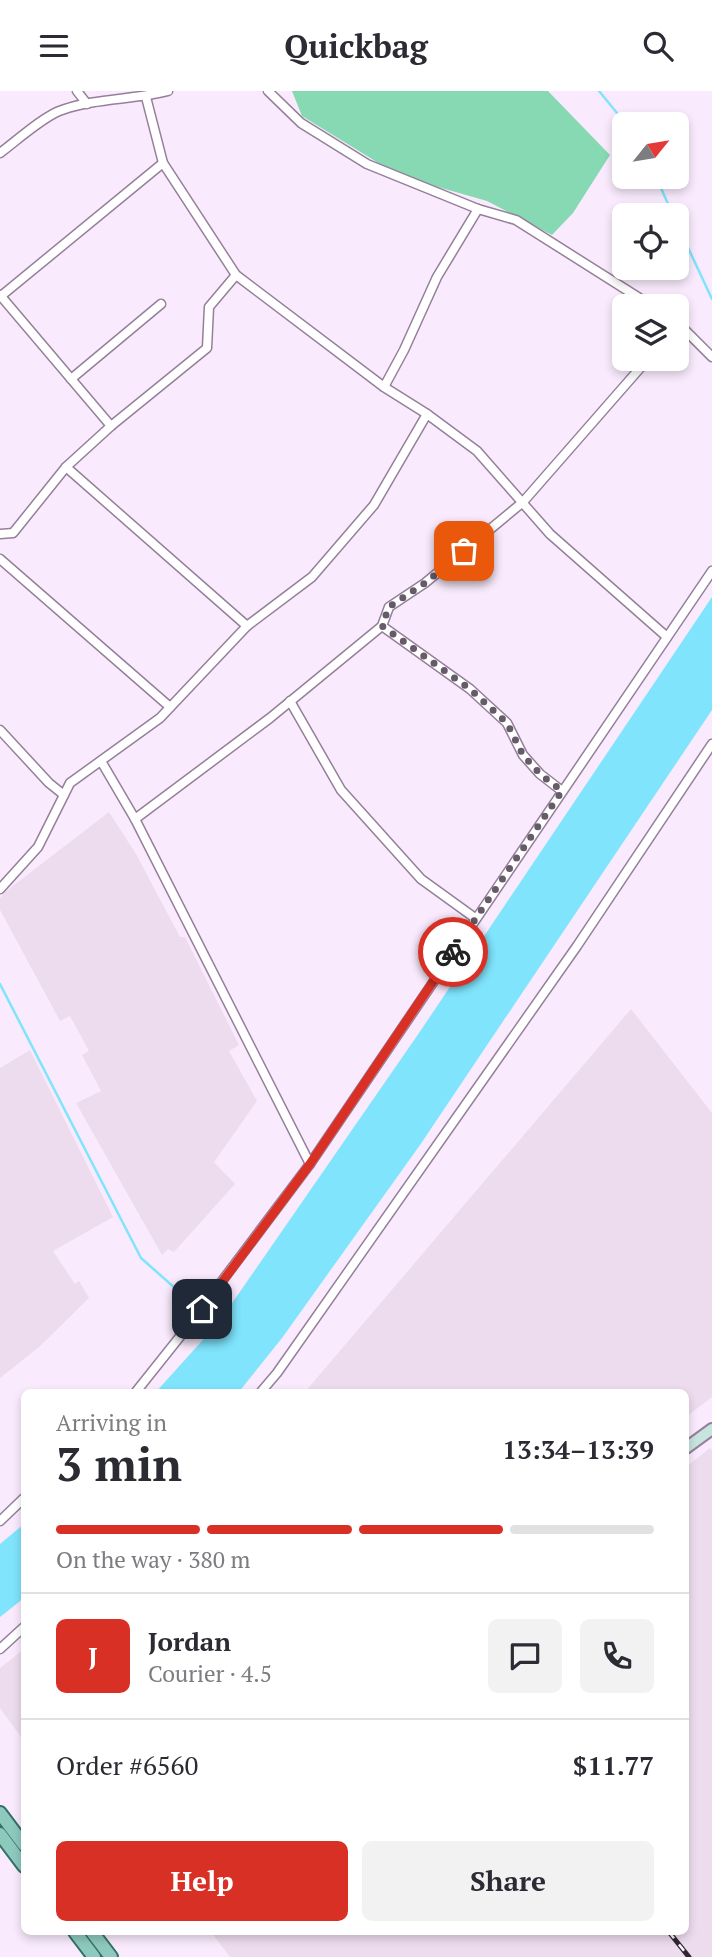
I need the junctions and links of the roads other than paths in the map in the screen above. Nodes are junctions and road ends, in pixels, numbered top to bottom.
1 (77, 91) edge
2 (168, 91) edge
3 (268, 91) edge
4 (146, 97) junction
5 (87, 104) junction
6 (0, 153) edge
7 (163, 163) junction
8 (478, 209) junction
9 (236, 275) junction
10 (633, 294) edge
11 (1, 296) edge
12 (161, 304) dead end
13 (689, 334) edge
14 (712, 356) edge
15 (638, 371) edge
16 (71, 379) junction
17 (384, 387) junction
18 (427, 414) junction
19 (111, 426) junction
20 (66, 467) junction
21 (523, 502) junction
22 (0, 534) edge
23 (0, 559) edge
24 (712, 571) edge
25 (382, 626) junction
26 (247, 627) junction
27 (667, 637) junction
28 (290, 701) junction
29 (170, 708) junction
30 (0, 730) edge
31 (712, 744) edge
32 (101, 761) junction
33 (562, 791) junction
34 (64, 795) junction
35 (135, 819) junction
36 (0, 889) edge
37 (475, 918) junction
38 (310, 1164) junction
39 (138, 1389) edge
40 (263, 1389) edge
41 (712, 1429) edge
42 (689, 1446) edge
43 (21, 1501) edge
44 (0, 1521) edge
45 (21, 1630) edge
46 (0, 1649) edge
47 (0, 1813) edge
48 (0, 1834) edge
49 (21, 1841) edge
50 (21, 1862) edge
51 (77, 1935) edge
52 (94, 1935) edge
53 (94, 1957) edge
54 (111, 1957) edge

1 - 5 street
2 - 4 street
3 - 8 street
4 - 5 street
4 - 7 street
5 - 6 street
7 - 9 street
7 - 11 street
8 - 10 street
8 - 17 street
9 - 17 street
9 - 19 street
11 - 16 street
12 - 16 street
13 - 14 street
15 - 21 street
16 - 19 street
17 - 18 street
18 - 21 street
18 - 26 street
19 - 20 street
20 - 22 street
20 - 26 street
21 - 25 street
21 - 27 street
23 - 29 street
24 - 27 street
25 - 28 street
25 - 33 street
26 - 29 street
27 - 33 street
28 - 35 street
28 - 37 street
29 - 32 street
30 - 34 street
31 - 40 street
32 - 34 street
32 - 35 street
33 - 37 street
34 - 36 street
35 - 38 street
37 - 38 street
38 - 39 street
41 - 42 main road
43 - 44 street
45 - 46 street
47 - 49 main road
48 - 50 main road
51 - 53 main road
52 - 54 main road

